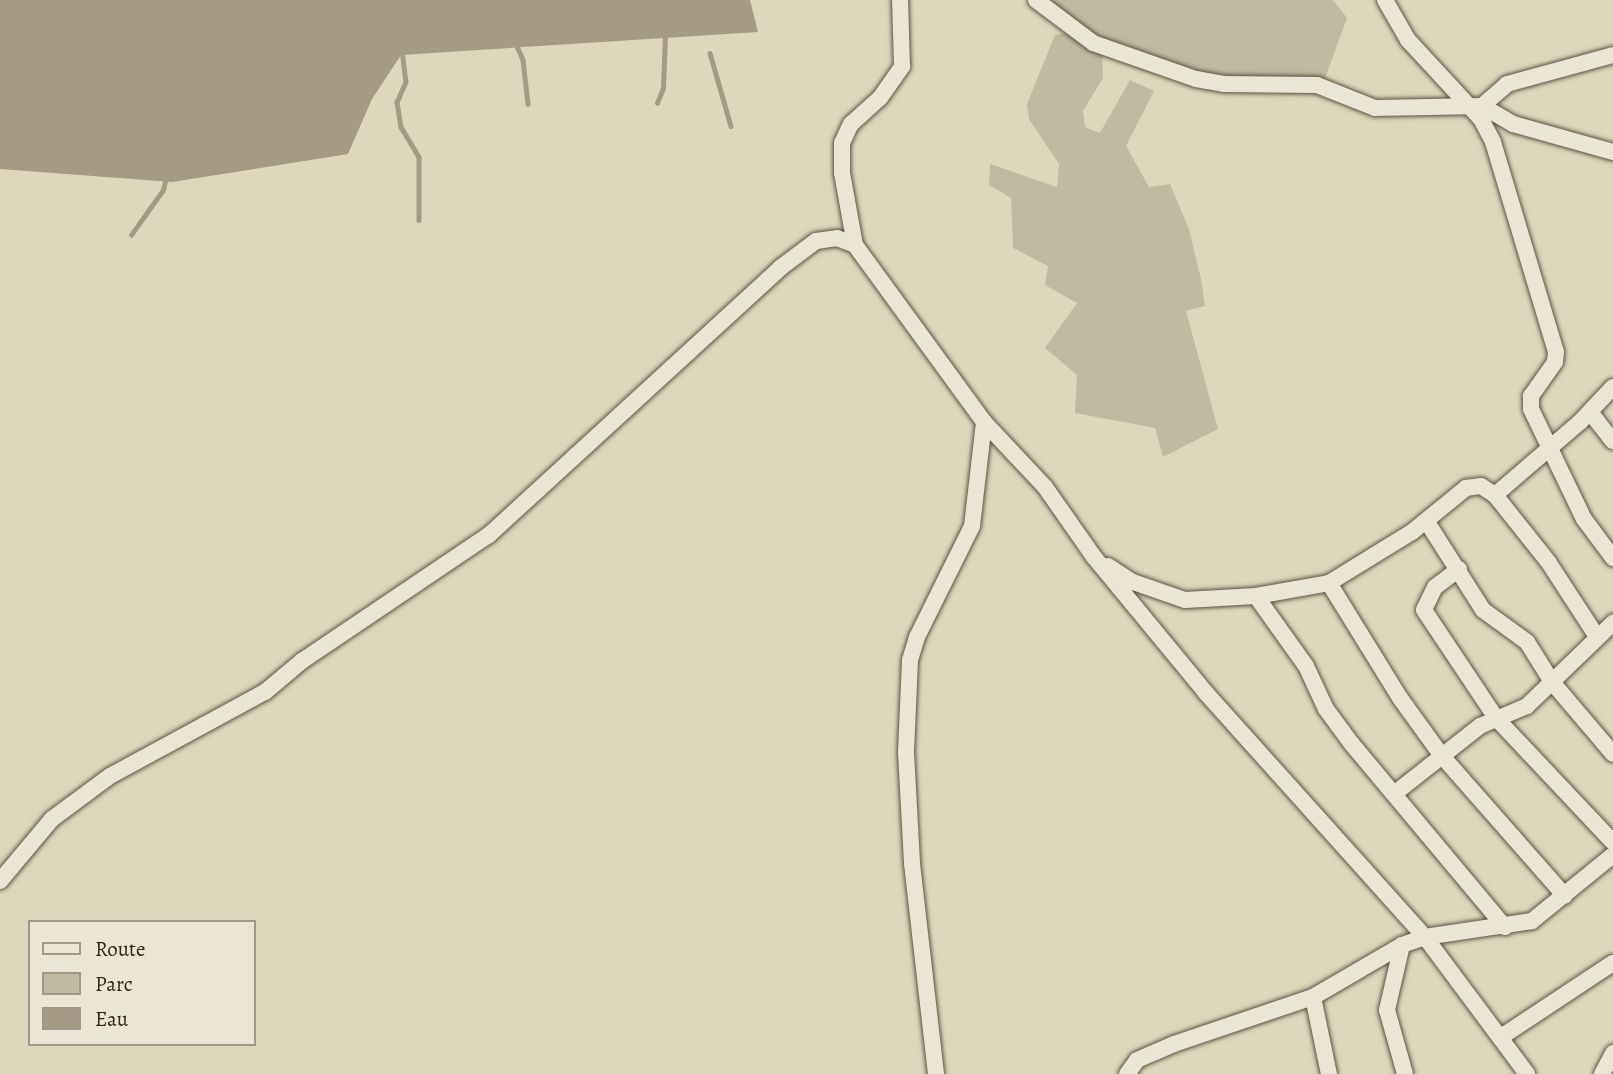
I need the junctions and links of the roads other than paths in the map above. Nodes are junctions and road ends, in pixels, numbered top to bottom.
1 (900, 0) edge
2 (1036, 0) edge
3 (1385, 0) edge
4 (1613, 55) edge
5 (1476, 107) junction
6 (1613, 152) edge
7 (855, 245) junction
8 (1613, 387) edge
9 (1590, 412) junction
10 (984, 422) junction
11 (1613, 442) edge
12 (1547, 447) junction
13 (1495, 495) junction
14 (1427, 522) junction
15 (1094, 557) junction
16 (1613, 558) edge
17 (1459, 569) junction
18 (1329, 583) junction
19 (1256, 596) junction
20 (1613, 623) edge
21 (1596, 635) junction
22 (1552, 682) junction
23 (1496, 718) junction
24 (1613, 754) edge
25 (1442, 755) junction
26 (1394, 794) junction
27 (1613, 842) edge
28 (1613, 855) edge
29 (0, 881) edge
30 (1565, 896) junction
31 (1505, 927) junction
32 (1425, 937) junction
33 (1402, 946) junction
34 (1613, 963) edge
35 (1313, 997) junction
36 (1502, 1037) junction
37 (1613, 1053) edge
38 (936, 1074) edge
39 (1127, 1074) edge
40 (1329, 1074) edge
41 (1405, 1074) edge
42 (1527, 1074) edge
43 (1602, 1074) edge

1 - 7 street
2 - 5 street
3 - 5 street
4 - 5 street
5 - 6 street
5 - 12 street
7 - 10 street
7 - 29 street
8 - 9 street
9 - 11 street
9 - 12 street
10 - 15 street
10 - 38 street
12 - 13 street
12 - 16 street
13 - 14 street
13 - 21 street
14 - 17 street
14 - 18 street
15 - 19 street
15 - 32 street
17 - 22 street
17 - 23 street
18 - 19 street
18 - 25 street
19 - 26 street
20 - 21 street
21 - 22 street
22 - 23 street
22 - 24 street
23 - 25 street
23 - 27 street
25 - 26 street
25 - 30 street
26 - 31 street
28 - 30 street
30 - 31 street
31 - 32 street
32 - 33 street
32 - 36 street
33 - 35 street
33 - 41 street
34 - 36 street
35 - 39 street
35 - 40 street
36 - 42 street
37 - 43 street

